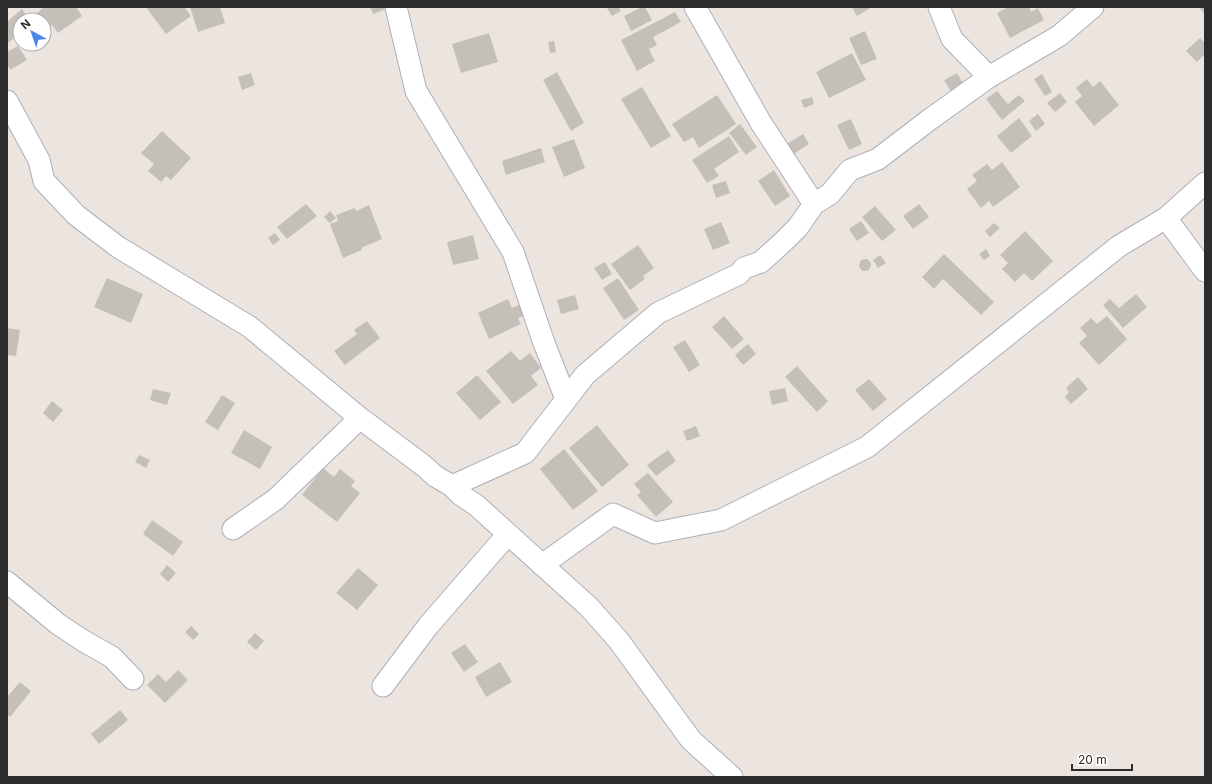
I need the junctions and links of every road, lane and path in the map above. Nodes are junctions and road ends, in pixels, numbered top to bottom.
1 (396, 7) edge
2 (695, 7) edge
3 (939, 7) edge
4 (1093, 7) edge
5 (989, 77) junction
6 (7, 101) edge
7 (1205, 183) edge
8 (814, 204) junction
9 (1166, 218) junction
10 (1205, 271) edge
11 (566, 399) junction
12 (360, 418) junction
13 (452, 486) junction
14 (233, 529) dead end
15 (508, 534) junction
16 (542, 565) junction
17 (7, 582) edge
18 (133, 679) dead end
19 (384, 686) dead end
20 (732, 777) edge

1 - 11 street
2 - 8 street
3 - 5 street
4 - 5 street
5 - 8 street
6 - 12 street
7 - 9 street
8 - 11 street
9 - 10 street
9 - 16 street
11 - 13 street
12 - 13 street
12 - 14 street
13 - 15 street
15 - 16 street
15 - 19 street
16 - 20 street
17 - 18 street

